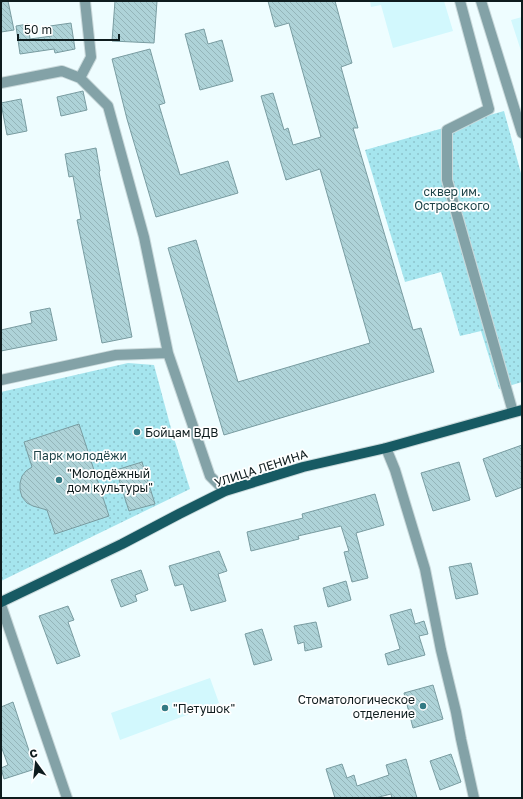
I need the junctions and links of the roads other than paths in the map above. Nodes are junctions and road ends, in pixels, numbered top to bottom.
1 (85, 1) edge
2 (460, 1) edge
3 (481, 1) edge
4 (80, 78) junction
5 (1, 83) edge
6 (522, 133) edge
7 (168, 353) junction
8 (1, 380) edge
9 (518, 411) edge
10 (386, 448) junction
11 (225, 491) junction
12 (1, 602) edge
13 (1, 605) edge
14 (67, 798) edge
15 (474, 798) edge

1 - 4 street
2 - 9 street
3 - 6 street
4 - 5 street
4 - 7 street
7 - 8 street
7 - 11 street
9 - 10 main road, УЛИЦА ЛЕНИНА
10 - 11 main road, УЛИЦА ЛЕНИНА
10 - 15 street
11 - 12 main road, УЛИЦА ЛЕНИНА
13 - 14 street

